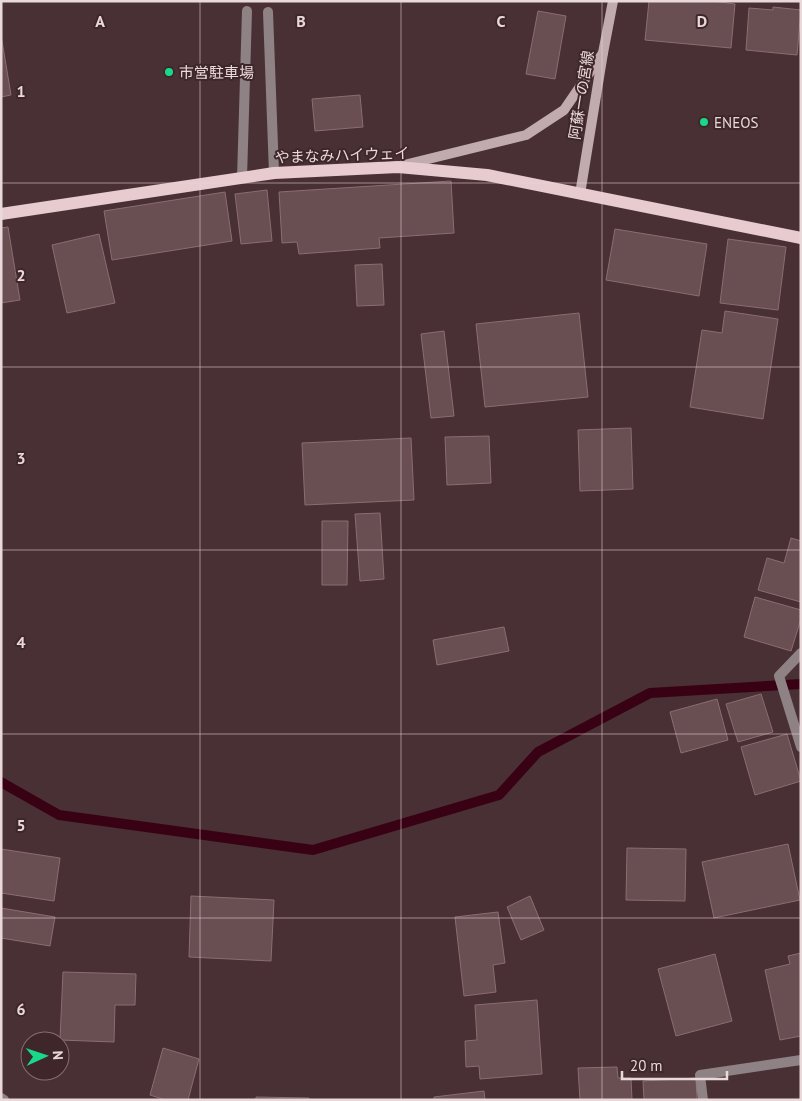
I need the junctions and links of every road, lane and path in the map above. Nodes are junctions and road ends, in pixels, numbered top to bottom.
1 (613, 1) edge
2 (247, 11) dead end
3 (268, 12) dead end
4 (603, 53) junction
5 (398, 166) junction
6 (274, 174) junction
7 (242, 178) junction
8 (580, 194) junction
9 (1, 214) edge
10 (801, 238) edge
11 (801, 653) edge
12 (801, 747) edge
13 (801, 1060) edge
14 (703, 1100) edge

1 - 4 main road, 阿蘇一の宮線
2 - 7 street
3 - 6 street
4 - 5 main road
4 - 8 main road, 阿蘇一の宮線
5 - 6 main road, やまなみハイウェイ
5 - 8 main road, やまなみハイウェイ
6 - 7 main road, やまなみハイウェイ
7 - 9 main road, やまなみハイウェイ
8 - 10 main road, やまなみハイウェイ
11 - 12 street
13 - 14 street

